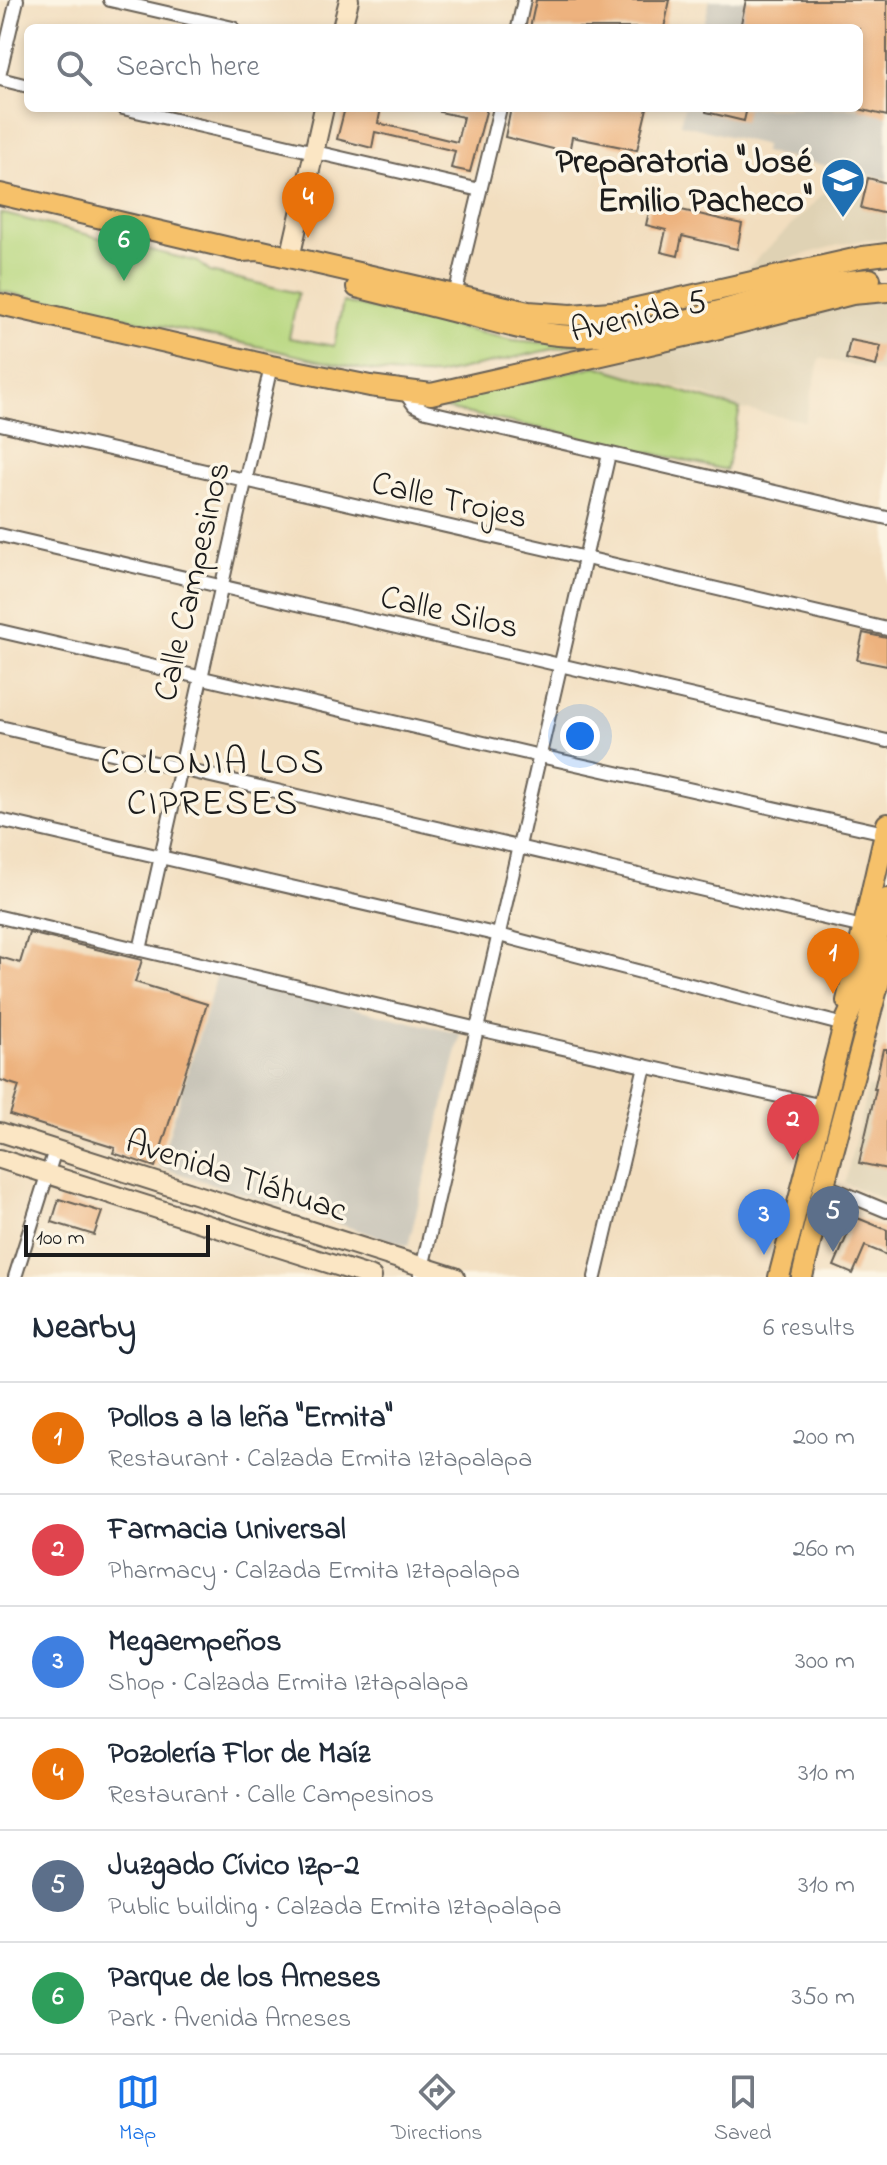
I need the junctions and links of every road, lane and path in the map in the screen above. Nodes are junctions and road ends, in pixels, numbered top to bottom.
1 (17, 0) edge
2 (110, 0) edge
3 (349, 0) edge
4 (524, 0) edge
5 (215, 24) edge
6 (343, 24) edge
7 (519, 24) edge
8 (0, 72) edge
9 (0, 79) edge
10 (24, 85) edge
11 (140, 112) edge
12 (323, 112) edge
13 (499, 112) edge
14 (313, 153) junction
15 (480, 190) junction
16 (0, 194) edge
17 (242, 251) junction
18 (887, 254) edge
19 (290, 258) junction
20 (887, 279) edge
21 (887, 291) edge
22 (455, 295) junction
23 (0, 304) edge
24 (271, 366) junction
25 (403, 390) junction
26 (0, 424) edge
27 (609, 454) junction
28 (245, 480) junction
29 (887, 518) edge
30 (0, 535) edge
31 (586, 558) junction
32 (221, 586) junction
33 (887, 629) edge
34 (0, 631) edge
35 (561, 665) junction
36 (201, 677) junction
37 (0, 727) edge
38 (887, 741) edge
39 (540, 756) junction
40 (180, 769) junction
41 (0, 820) edge
42 (886, 828) edge
43 (519, 847) junction
44 (161, 857) junction
45 (887, 899) edge
46 (0, 917) edge
47 (863, 927) junction
48 (499, 935) junction
49 (140, 950) junction
50 (887, 952) edge
51 (844, 1025) junction
52 (478, 1029) junction
53 (645, 1066) junction
54 (823, 1106) junction
55 (0, 1132) edge
56 (55, 1150) junction
57 (0, 1159) edge
58 (47, 1174) junction
59 (824, 1185) junction
60 (887, 1211) edge
61 (421, 1272) edge
62 (15, 1277) edge
63 (372, 1277) edge
64 (455, 1277) edge
65 (595, 1277) edge
66 (779, 1277) edge
67 (802, 1277) edge

1 - 8 street
2 - 5 street
3 - 6 main road
4 - 7 street
9 - 10 street
11 - 14 street
12 - 14 main road
13 - 15 street
14 - 15 street
14 - 19 main road
15 - 22 street
16 - 17 main road
17 - 19 main road, Avenida 5
17 - 20 main road
18 - 22 main road, Avenida 5
19 - 22 main road, Avenida 5
21 - 25 main road, Avenida 5
23 - 24 main road, Avenida 5
24 - 25 main road, Avenida 5
24 - 28 street, Calle Campesinos
25 - 27 street
26 - 28 street, Calle Trojes
27 - 29 street
27 - 31 street
28 - 31 street, Calle Trojes
28 - 32 street, Calle Campesinos
30 - 32 street, Calle Silos
31 - 33 street, Calle Trojes
31 - 35 street
32 - 35 street, Calle Silos
32 - 36 street, Calle Campesinos
34 - 36 street
35 - 38 street, Calle Silos
35 - 39 street
36 - 39 street
36 - 40 street, Calle Campesinos
37 - 40 street
39 - 42 street
39 - 43 street
40 - 43 street
40 - 44 street, Calle Campesinos
41 - 44 street
42 - 47 main road
43 - 47 street
43 - 48 street
44 - 48 street
44 - 49 street, Calle Campesinos
45 - 51 main road
46 - 49 street
47 - 51 main road
48 - 51 street
48 - 52 street
49 - 52 street
50 - 59 main road
51 - 54 main road
52 - 53 street
52 - 61 street
53 - 54 street
53 - 65 street
54 - 66 main road
55 - 56 main road, Avenida Tláhuac
56 - 58 street
56 - 61 main road, Avenida Tláhuac
57 - 58 main road, Avenida Tláhuac
58 - 62 street
58 - 63 main road, Avenida Tláhuac
59 - 60 street
59 - 67 main road
61 - 64 main road, Avenida Tláhuac

